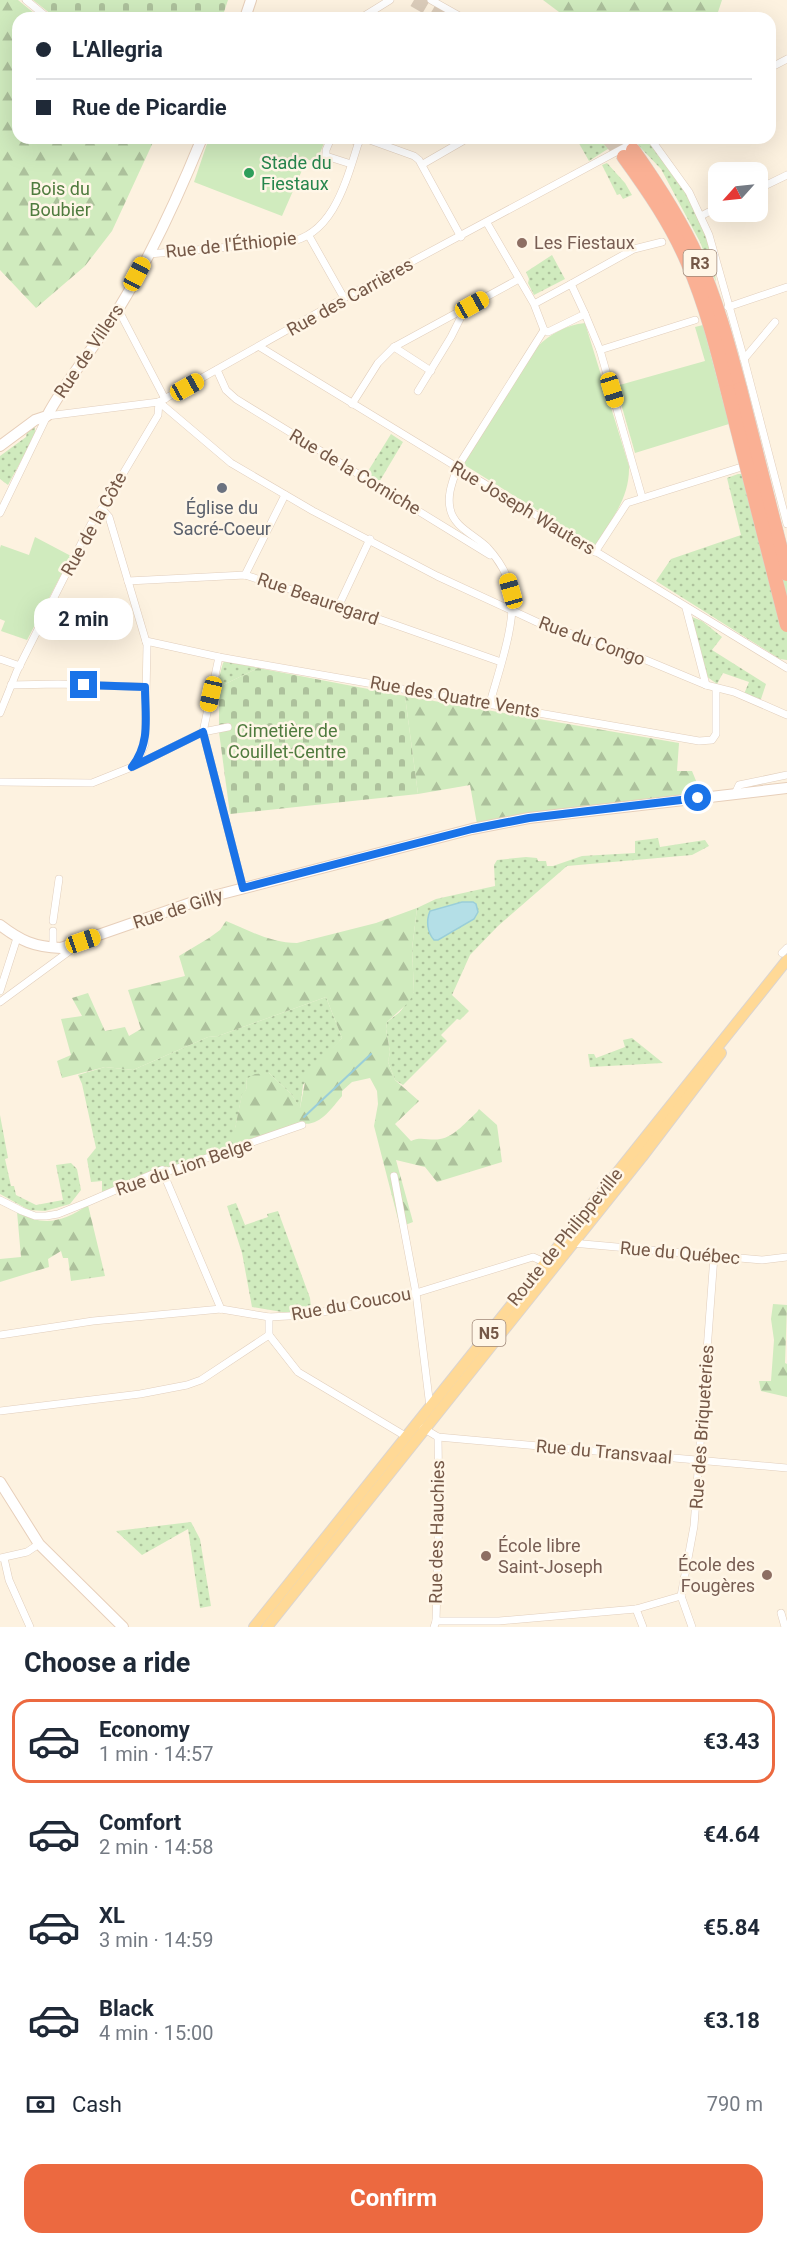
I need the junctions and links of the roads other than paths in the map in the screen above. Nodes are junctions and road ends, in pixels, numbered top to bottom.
1 (26, 0) edge
2 (390, 0) edge
3 (431, 0) edge
4 (41, 12) edge
5 (371, 12) edge
6 (452, 12) edge
7 (198, 144) edge
8 (328, 144) edge
9 (359, 144) edge
10 (374, 144) edge
11 (458, 144) edge
12 (631, 144) edge
13 (654, 144) edge
14 (628, 153) tunnel mouth
15 (351, 164) junction
16 (423, 164) junction
17 (787, 175) edge
18 (768, 184) edge
19 (708, 212) edge
20 (701, 216) junction
21 (487, 223) junction
22 (309, 236) junction
23 (461, 237) junction
24 (662, 242) dead end
25 (149, 254) junction
26 (519, 279) junction
27 (571, 284) junction
28 (787, 287) edge
29 (345, 298) junction
30 (534, 304) junction
31 (729, 308) junction
32 (118, 309) junction
33 (465, 309) junction
34 (585, 314) junction
35 (695, 320) dead end
36 (775, 322) dead end
37 (544, 330) junction
38 (260, 347) junction
39 (394, 347) junction
40 (600, 350) junction
41 (744, 359) junction
42 (217, 370) junction
43 (431, 370) junction
44 (734, 390) junction
45 (418, 391) dead end
46 (162, 400) junction
47 (352, 404) junction
48 (47, 416) junction
49 (0, 446) edge
50 (770, 458) junction
51 (457, 468) junction
52 (285, 495) junction
53 (642, 497) junction
54 (102, 509) junction
55 (0, 513) edge
56 (787, 524) edge
57 (370, 539) junction
58 (595, 552) junction
59 (502, 566) junction
60 (787, 574) edge
61 (245, 575) junction
62 (128, 581) junction
63 (339, 605) junction
64 (686, 608) junction
65 (513, 611) junction
66 (787, 625) edge
67 (146, 641) junction
68 (219, 657) junction
69 (0, 658) edge
70 (501, 662) junction
71 (20, 666) junction
72 (787, 668) edge
73 (11, 685) junction
74 (705, 685) junction
75 (145, 687) junction
76 (716, 688) junction
77 (490, 703) junction
78 (0, 713) edge
79 (787, 715) edge
80 (228, 727) dead end
81 (203, 732) junction
82 (132, 767) junction
83 (787, 775) edge
84 (0, 782) edge
85 (787, 788) edge
86 (766, 791) junction
87 (735, 794) junction
88 (787, 798) edge
89 (59, 879) dead end
90 (243, 888) junction
91 (53, 921) dead end
92 (0, 925) edge
93 (53, 931) dead end
94 (17, 938) junction
95 (83, 941) junction
96 (53, 948) junction
97 (786, 953) edge
98 (787, 968) edge
99 (0, 991) edge
100 (0, 1002) edge
101 (302, 1125) dead end
102 (162, 1170) junction
103 (394, 1176) dead end
104 (0, 1200) edge
105 (568, 1242) junction
106 (714, 1256) junction
107 (787, 1257) edge
108 (549, 1264) junction
109 (416, 1293) junction
110 (222, 1309) junction
111 (269, 1317) junction
112 (0, 1335) edge
113 (269, 1335) junction
114 (430, 1407) junction
115 (0, 1411) edge
116 (420, 1426) junction
117 (438, 1437) junction
118 (409, 1439) junction
119 (699, 1461) junction
120 (787, 1468) edge
121 (0, 1482) edge
122 (39, 1544) junction
123 (2, 1558) edge
124 (681, 1596) junction
125 (636, 1609) junction
126 (781, 1613) dead end
127 (435, 1624) edge
128 (30, 1627) edge
129 (123, 1627) edge
130 (254, 1627) edge
131 (267, 1627) edge
132 (643, 1627) edge
133 (692, 1627) edge
134 (785, 1627) edge

1 - 4 street
2 - 5 street
3 - 6 street
7 - 25 main road, Rue de Villers
8 - 15 street
9 - 15 street, Rue de l'Éthiopie
10 - 16 street
11 - 16 street
12 - 21 street, Rue des Carrières
13 - 20 street
14 - 44 highway, R3
15 - 22 street, Rue de l'Éthiopie
16 - 23 street
17 - 18 street
19 - 20 street
20 - 31 street
21 - 23 street, Rue des Carrières
21 - 26 street
22 - 25 street, Rue de l'Éthiopie
22 - 29 street
23 - 29 street, Rue des Carrières
24 - 27 street
25 - 32 main road, Rue de Villers
26 - 30 street
26 - 33 street
27 - 30 street
27 - 34 street
28 - 31 street
29 - 38 street, Rue des Carrières
30 - 37 street
31 - 41 street
32 - 46 street
32 - 48 main road, Rue de Villers
33 - 39 street
33 - 43 street
34 - 37 street
34 - 40 street
35 - 40 street
36 - 41 street
37 - 51 street
38 - 42 street, Rue des Carrières
38 - 47 street, Rue Joseph Wauters
39 - 43 street
39 - 47 street
40 - 53 street
41 - 50 street
42 - 46 street, Rue des Carrières
42 - 59 street, Rue de la Corniche
43 - 45 street
44 - 60 highway, R3, bridge
44 - 66 highway, R3, bridge
46 - 48 street, Rue des Carrières
46 - 52 street, Rue du Congo
46 - 54 street, Rue de la Côte
47 - 51 street, Rue Joseph Wauters
48 - 49 main road, Rue de Villers
48 - 55 street
50 - 53 street
50 - 56 street
51 - 58 street, Rue Joseph Wauters
51 - 59 street
52 - 57 street, Rue du Congo
52 - 61 street
53 - 58 street
54 - 62 street
54 - 71 street, Rue de la Côte
57 - 63 street
57 - 65 street, Rue du Congo
58 - 64 street, Rue Joseph Wauters
59 - 65 street
61 - 62 street, Rue Beauregard
61 - 63 street, Rue Beauregard
62 - 67 street
63 - 70 street, Rue Beauregard
64 - 72 street, Rue Joseph Wauters
64 - 74 street
65 - 70 street
65 - 74 street, Rue du Congo
67 - 68 street, Rue des Quatre Vents
67 - 75 street
68 - 77 street, Rue des Quatre Vents
68 - 81 street
69 - 71 street
70 - 77 street
71 - 73 street, Rue de la Côte
73 - 75 street
73 - 78 street, Rue de la Côte
74 - 76 street, Rue du Congo
75 - 82 street
76 - 77 street, Rue des Quatre Vents
76 - 79 street, Rue du Congo
80 - 81 street
81 - 82 street
81 - 90 street
82 - 84 street
83 - 87 street
85 - 86 main road, Rue de Gilly
86 - 87 main road, Rue de Gilly
86 - 88 main road
87 - 90 main road, Rue de Gilly
89 - 91 street
90 - 95 main road, Rue de Gilly
92 - 94 main road, Rue de Gilly
93 - 96 street
94 - 96 main road, Rue de Gilly
94 - 99 street
95 - 96 main road, Rue de Gilly
95 - 100 street
97 - 105 main road, Route de Philippeville / N5
98 - 105 main road, Route de Philippeville / N5
101 - 102 street, Rue du Lion Belge
102 - 104 street, Rue du Lion Belge
102 - 110 street
103 - 109 street
105 - 106 street, Rue du Québec
105 - 108 main road, Route de Philippeville / N5
106 - 107 street, Rue du Québec
106 - 119 street, Rue des Briqueteries
108 - 109 street, Rue du Coucou
108 - 114 main road, Route de Philippeville / N5
108 - 116 main road, Route de Philippeville / N5
109 - 111 street, Rue du Coucou
109 - 114 street
110 - 111 street, Rue du Coucou
110 - 112 street, Rue du Coucou
111 - 113 street
113 - 115 street
113 - 118 street
114 - 116 main road, Route de Philippeville / N5
116 - 117 street, Rue du Transvaal
116 - 118 main road, Route de Philippeville / N5
117 - 119 street, Rue du Transvaal
117 - 127 street, Rue des Hauchies
118 - 130 main road, Route de Philippeville / N5
118 - 131 main road, Route de Philippeville / N5
119 - 120 street, Rue du Transvaal
119 - 124 street, Rue des Briqueteries
121 - 122 main road
122 - 123 street
122 - 129 main road
123 - 128 street
124 - 125 street
124 - 133 street
125 - 127 street
125 - 132 street
126 - 134 street

